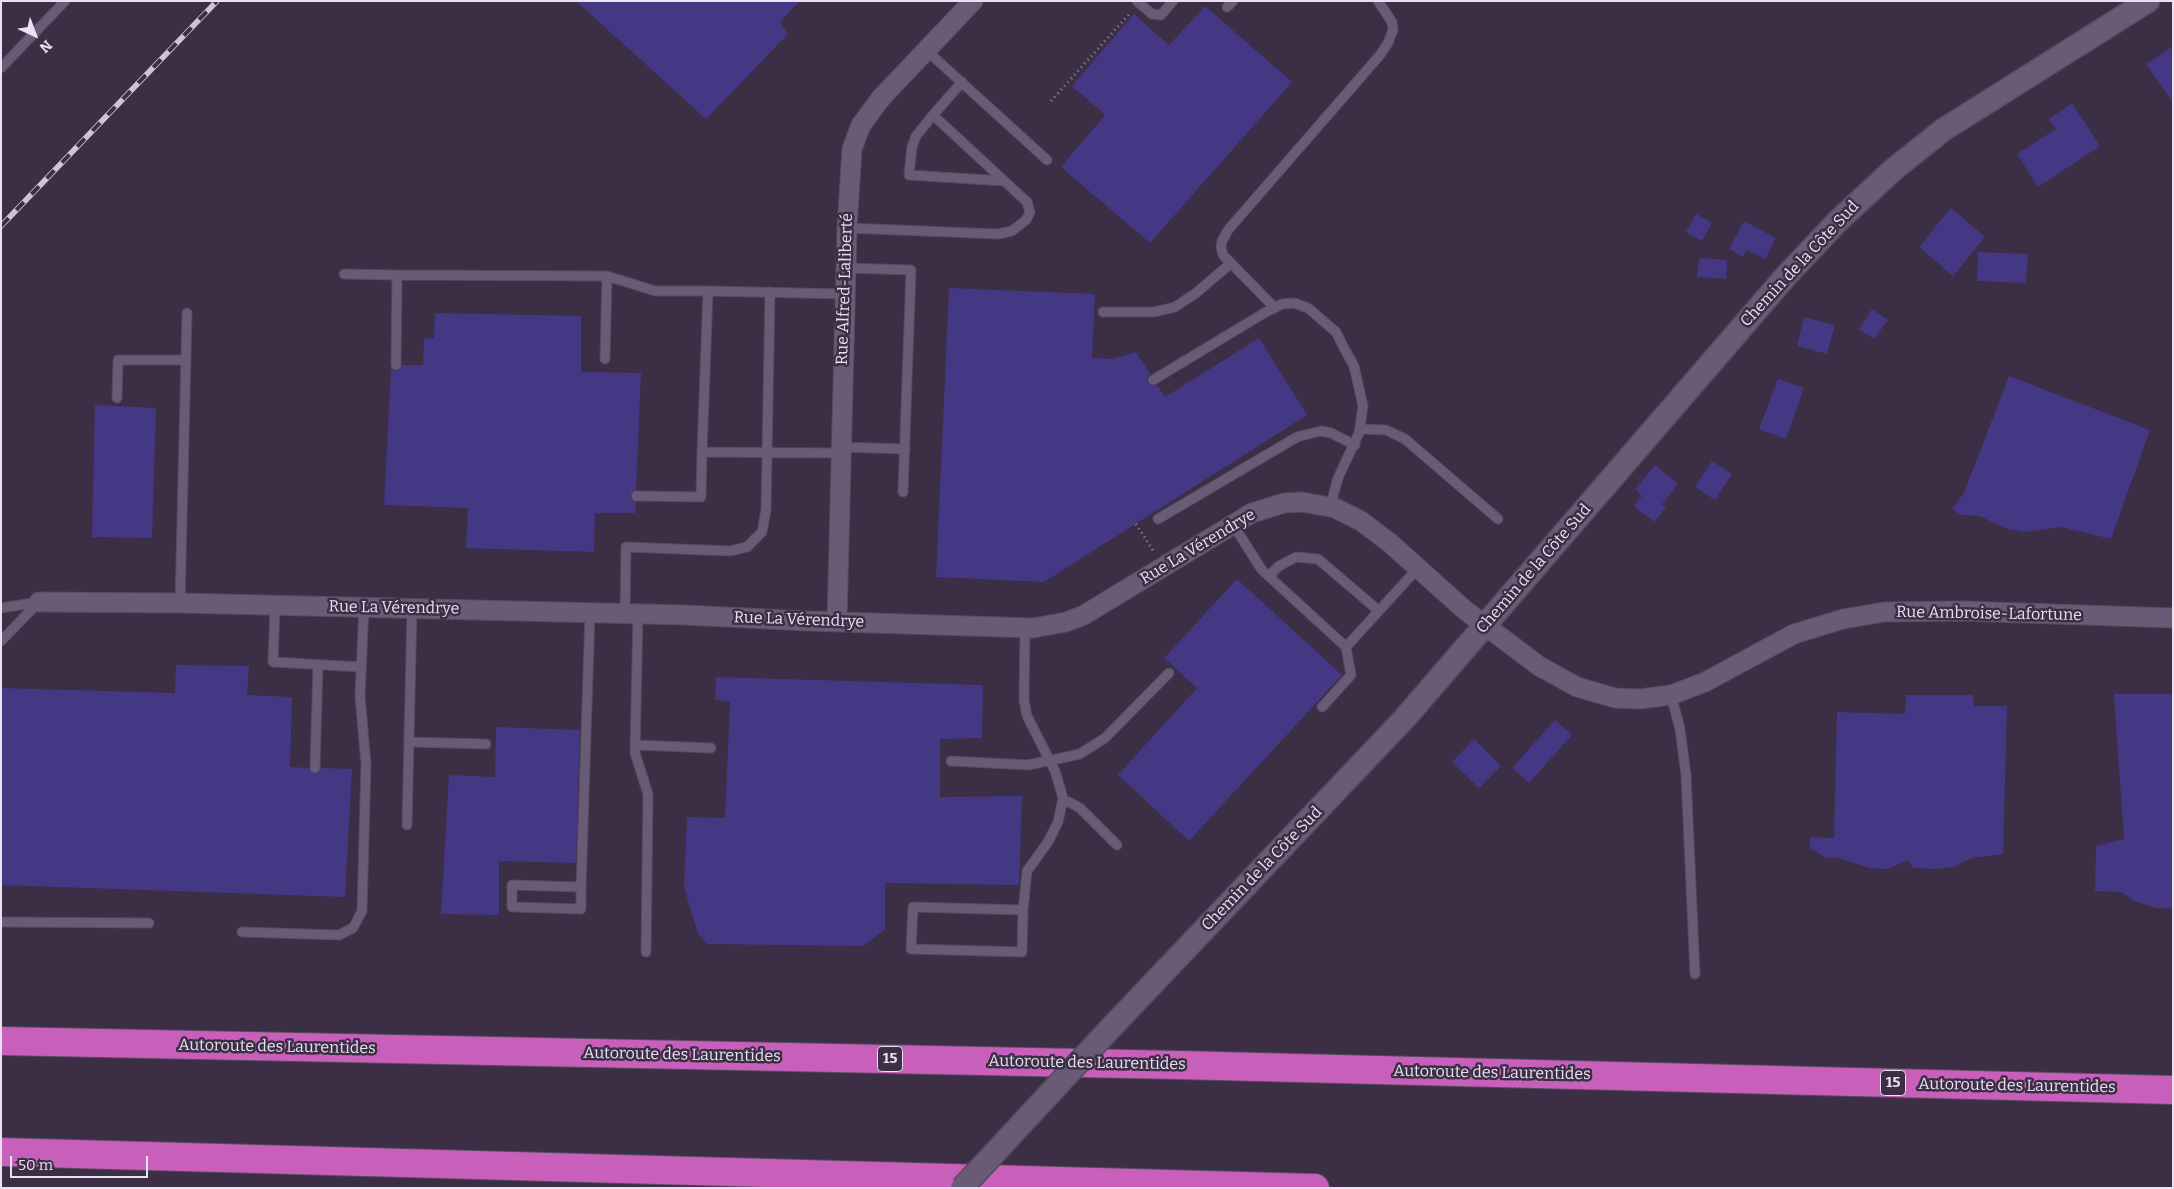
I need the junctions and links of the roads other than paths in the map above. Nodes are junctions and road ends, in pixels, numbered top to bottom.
1 (65, 1) edge
2 (973, 1) edge
3 (1137, 1) edge
4 (1173, 1) edge
5 (1378, 1) edge
6 (2148, 1) edge
7 (926, 49) junction
8 (1, 68) edge
9 (962, 82) junction
10 (933, 114) junction
11 (1047, 160) dead end
12 (1004, 181) junction
13 (847, 228) junction
14 (1230, 264) junction
15 (846, 268) junction
16 (344, 274) dead end
17 (397, 275) junction
18 (607, 276) junction
19 (708, 291) junction
20 (770, 292) junction
21 (845, 294) junction
22 (1275, 308) junction
23 (187, 312) dead end
24 (1103, 312) dead end
25 (605, 358) dead end
26 (186, 360) junction
27 (396, 365) dead end
28 (1154, 380) dead end
29 (118, 398) dead end
30 (1360, 429) junction
31 (1355, 444) junction
32 (905, 449) junction
33 (840, 450) junction
34 (702, 452) junction
35 (767, 452) junction
36 (903, 492) dead end
37 (636, 496) dead end
38 (1330, 507) junction
39 (1158, 519) dead end
40 (1498, 519) dead end
41 (1232, 523) junction
42 (1418, 568) junction
43 (1268, 576) junction
44 (39, 602) junction
45 (180, 603) junction
46 (275, 605) junction
47 (1, 608) edge
48 (364, 608) junction
49 (412, 608) junction
50 (1379, 611) junction
51 (590, 613) junction
52 (632, 614) junction
53 (2173, 618) edge
54 (837, 622) junction
55 (1485, 625) junction
56 (1025, 628) junction
57 (1, 641) edge
58 (1346, 647) junction
59 (318, 665) junction
60 (361, 667) junction
61 (1169, 673) dead end
62 (1671, 695) junction
63 (1322, 707) dead end
64 (409, 742) junction
65 (486, 744) dead end
66 (636, 745) junction
67 (711, 748) dead end
68 (951, 761) dead end
69 (1050, 762) junction
70 (316, 768) dead end
71 (1063, 801) junction
72 (407, 825) dead end
73 (1117, 844) dead end
74 (581, 887) junction
75 (1023, 910) junction
76 (1, 922) edge
77 (149, 923) dead end
78 (242, 932) dead end
79 (646, 952) dead end
80 (1695, 974) dead end
81 (1, 1041) edge
82 (2173, 1090) edge
83 (1, 1152) edge
84 (962, 1188) edge
85 (1314, 1188) edge

1 - 8 lane
2 - 7 street, Rue Alfred-Laliberté
3 - 4 lane
5 - 14 lane
6 - 55 street, Chemin de la Côte Sud
7 - 9 lane
7 - 13 street, Rue Alfred-Laliberté
9 - 10 lane
9 - 11 lane
10 - 12 lane
10 - 12 lane
12 - 13 lane
13 - 15 street, Rue Alfred-Laliberté
14 - 22 lane
14 - 24 lane
15 - 21 street, Rue Alfred-Laliberté
15 - 32 lane
16 - 17 lane
17 - 18 lane
17 - 27 lane
18 - 19 lane
18 - 25 lane
19 - 20 lane
19 - 34 lane
20 - 21 lane
20 - 35 lane
21 - 33 street, Rue Alfred-Laliberté
22 - 28 lane
22 - 30 lane
23 - 26 lane
26 - 29 lane
26 - 45 lane
30 - 31 lane
30 - 40 lane
31 - 38 lane
31 - 39 lane
32 - 33 lane
32 - 36 lane
33 - 35 lane
33 - 54 street, Rue Alfred-Laliberté
34 - 35 lane
34 - 37 lane
35 - 52 lane
38 - 41 street, Rue La Vérendrye
38 - 42 street, Rue La Vérendrye
41 - 43 lane
41 - 56 street, Rue La Vérendrye
42 - 50 lane
42 - 55 street, Rue La Vérendrye
43 - 50 lane
43 - 58 lane
44 - 45 street, Rue La Vérendrye
44 - 47 lane
44 - 57 lane
45 - 46 street, Rue La Vérendrye
46 - 48 street, Rue La Vérendrye
46 - 59 lane
48 - 49 street, Rue La Vérendrye
48 - 60 lane
49 - 51 street, Rue La Vérendrye
49 - 64 lane
50 - 58 lane
51 - 52 street, Rue La Vérendrye
51 - 74 lane
52 - 54 street, Rue La Vérendrye
52 - 66 lane
53 - 62 street, Rue Ambroise-Lafortune
54 - 56 street, Rue La Vérendrye
55 - 62 street, Rue Ambroise-Lafortune
55 - 84 street, Chemin de la Côte Sud, bridge
56 - 69 lane
58 - 63 lane
59 - 60 lane
59 - 70 lane
60 - 78 lane
61 - 69 lane
62 - 80 lane
64 - 65 lane
64 - 72 lane
66 - 67 lane
66 - 79 lane
68 - 69 lane
69 - 71 lane
71 - 73 lane
71 - 75 lane
74 - 74 lane
75 - 75 lane
76 - 77 lane
81 - 82 highway, Autoroute des Laurentides / 15
83 - 85 highway

